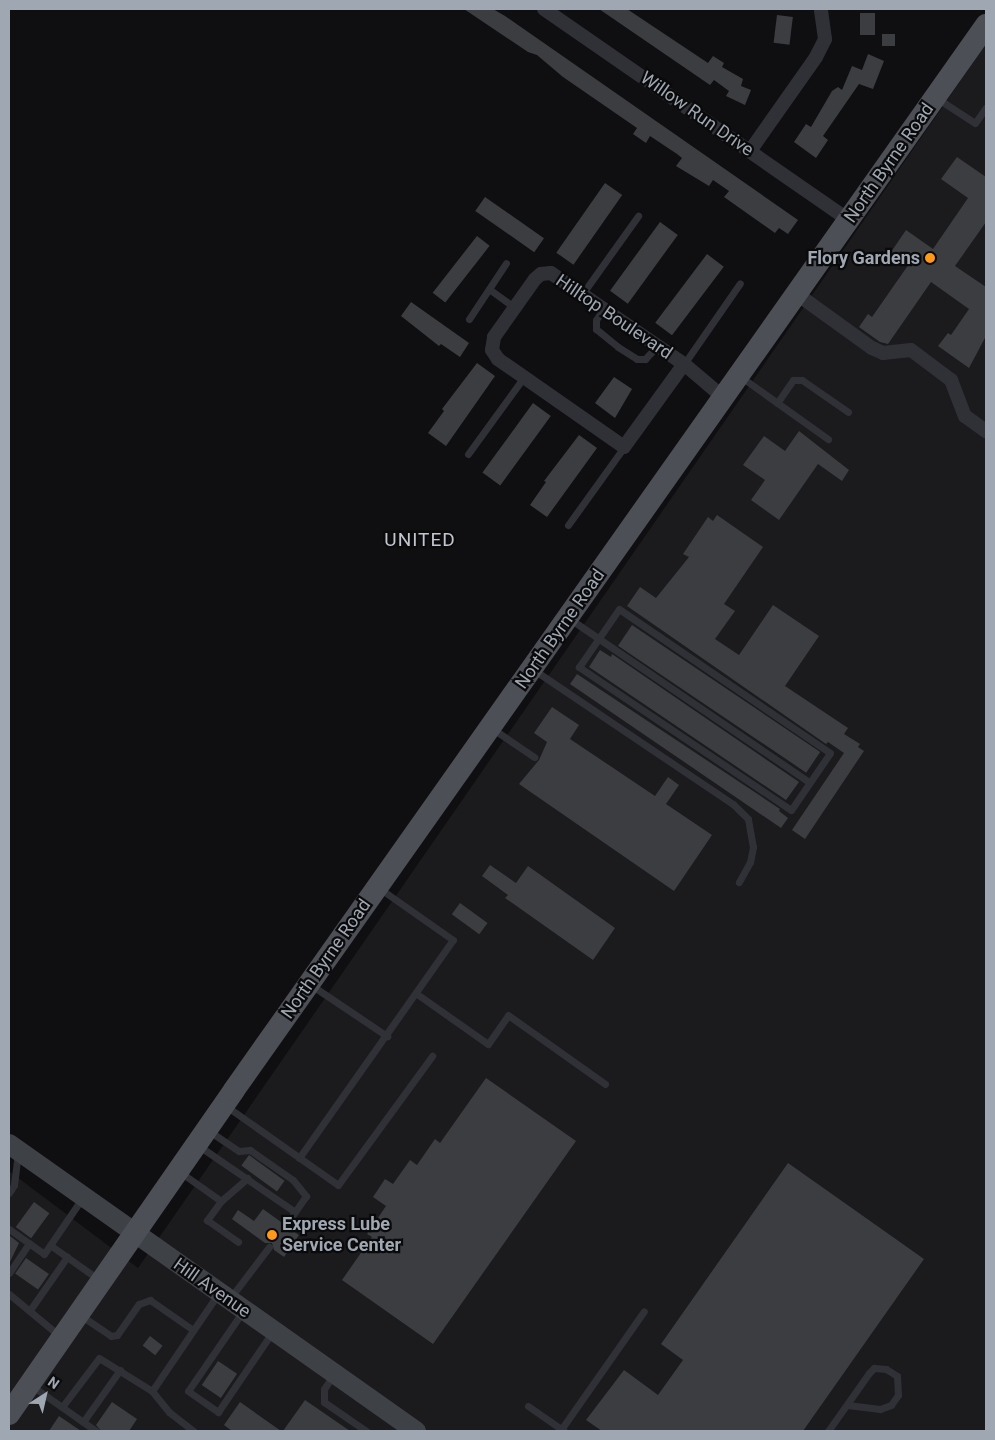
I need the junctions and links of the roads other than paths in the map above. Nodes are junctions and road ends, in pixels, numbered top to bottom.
1 (544, 9) edge
2 (821, 9) edge
3 (986, 25) edge
4 (936, 97) junction
5 (986, 107) edge
6 (750, 151) junction
7 (638, 216) dead end
8 (849, 220) junction
9 (506, 264) dead end
10 (740, 283) dead end
11 (489, 289) junction
12 (583, 293) junction
13 (796, 294) junction
14 (515, 308) junction
15 (604, 308) junction
16 (469, 319) dead end
17 (658, 346) junction
18 (684, 364) junction
19 (739, 376) junction
20 (524, 377) junction
21 (724, 398) junction
22 (777, 403) junction
23 (848, 412) dead end
24 (986, 432) edge
25 (828, 439) dead end
26 (624, 447) junction
27 (468, 454) dead end
28 (568, 525) dead end
29 (568, 617) junction
30 (598, 639) junction
31 (532, 668) junction
32 (490, 727) junction
33 (534, 757) dead end
34 (809, 782) junction
35 (739, 882) dead end
36 (378, 887) junction
37 (309, 984) junction
38 (417, 994) junction
39 (387, 1036) junction
40 (432, 1056) dead end
41 (605, 1084) dead end
42 (224, 1104) junction
43 (201, 1137) junction
44 (12, 1148) edge
45 (299, 1158) junction
46 (177, 1171) junction
47 (247, 1178) junction
48 (9, 1193) edge
49 (84, 1197) junction
50 (221, 1201) junction
51 (295, 1212) junction
52 (286, 1226) dead end
53 (9, 1229) edge
54 (134, 1233) junction
55 (238, 1242) dead end
56 (30, 1244) junction
57 (50, 1245) junction
58 (269, 1246) dead end
59 (67, 1257) junction
60 (9, 1273) edge
61 (101, 1281) junction
62 (9, 1294) edge
63 (231, 1301) junction
64 (30, 1310) junction
65 (644, 1311) dead end
66 (78, 1314) junction
67 (193, 1330) junction
68 (273, 1331) junction
69 (62, 1338) junction
70 (120, 1370) junction
71 (334, 1373) junction
72 (30, 1384) junction
73 (152, 1391) junction
74 (847, 1405) junction
75 (528, 1406) dead end
76 (62, 1407) junction
77 (9, 1414) edge
78 (83, 1422) junction
79 (405, 1426) edge
80 (96, 1431) edge
81 (192, 1431) edge
82 (366, 1431) edge
83 (561, 1431) edge
84 (828, 1431) edge

1 - 6 street, Willow Run Drive
2 - 6 street
3 - 4 main road, North Byrne Road
4 - 5 lane
4 - 8 main road, North Byrne Road
6 - 8 street, Willow Run Drive
7 - 12 lane
8 - 13 main road, North Byrne Road
9 - 11 lane
10 - 18 lane
11 - 14 lane
11 - 16 lane
12 - 14 street, Hilltop Boulevard
12 - 15 street, Hilltop Boulevard
13 - 19 main road, North Byrne Road
13 - 24 street
14 - 20 street, Hilltop Boulevard
15 - 17 street, Hilltop Boulevard
15 - 17 lane
17 - 18 street, Hilltop Boulevard
18 - 21 street, Hilltop Boulevard
18 - 26 street, Hilltop Boulevard
19 - 21 main road, North Byrne Road
19 - 22 lane
20 - 26 street, Hilltop Boulevard
20 - 27 lane
21 - 29 main road, North Byrne Road
22 - 23 lane
22 - 25 lane
26 - 28 lane
29 - 30 lane
29 - 31 main road, North Byrne Road
30 - 34 lane
30 - 34 lane
30 - 34 lane
31 - 32 main road, North Byrne Road
31 - 35 lane
32 - 33 lane
32 - 36 main road, North Byrne Road
36 - 37 main road, North Byrne Road
36 - 38 lane
37 - 39 lane
37 - 42 main road, North Byrne Road
38 - 39 lane
38 - 41 lane
39 - 45 lane
40 - 45 lane
42 - 43 main road, North Byrne Road
42 - 45 lane
43 - 46 main road, North Byrne Road
43 - 47 lane
43 - 51 lane
44 - 48 lane
44 - 49 main road, Hill Avenue
46 - 50 lane
46 - 54 main road, North Byrne Road
47 - 50 lane
47 - 51 lane
49 - 54 main road, Hill Avenue
49 - 57 lane
50 - 55 lane
51 - 52 lane
53 - 56 lane
54 - 61 main road, North Byrne Road
54 - 63 main road, Hill Avenue
56 - 57 lane
56 - 60 lane
57 - 59 lane
58 - 63 lane
59 - 61 lane
59 - 64 lane
61 - 66 main road, North Byrne Road
62 - 64 lane
63 - 67 lane
63 - 68 main road, Hill Avenue
63 - 68 lane
64 - 69 lane
65 - 83 lane
66 - 67 lane
66 - 69 main road, North Byrne Road
67 - 73 lane
68 - 71 main road, Hill Avenue
69 - 72 main road, North Byrne Road
70 - 73 lane
70 - 76 lane
70 - 78 lane
71 - 79 main road, Hill Avenue
71 - 82 lane
72 - 76 lane
72 - 77 main road, North Byrne Road
73 - 81 lane
74 - 74 lane
74 - 84 lane
75 - 83 lane
76 - 78 lane
78 - 80 lane

